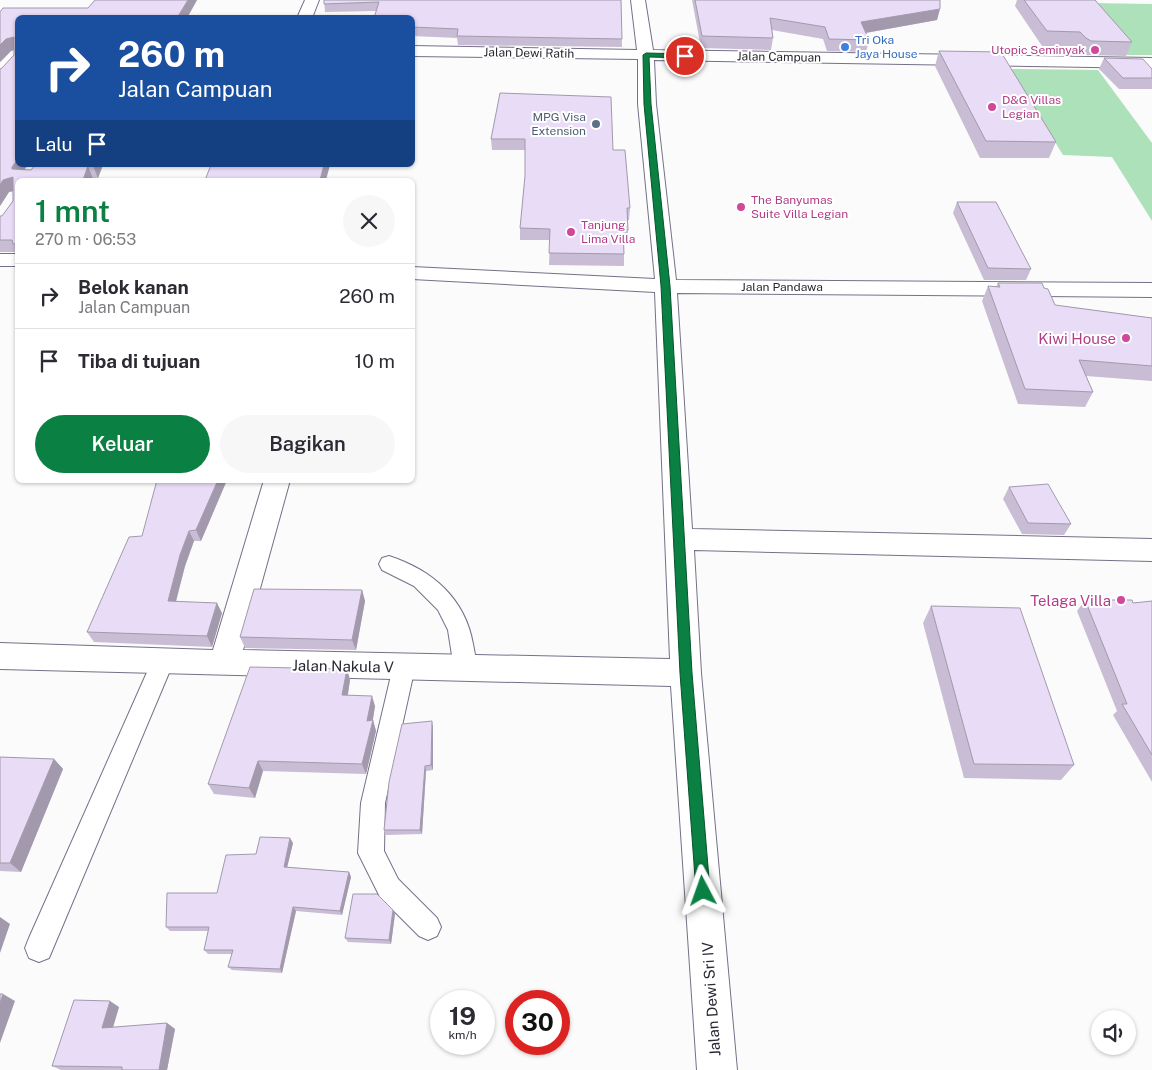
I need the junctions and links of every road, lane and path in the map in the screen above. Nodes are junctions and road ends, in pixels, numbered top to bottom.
1 (312, 0) edge
2 (638, 0) edge
3 (305, 15) edge
4 (415, 51) edge
5 (646, 55) junction
6 (1152, 63) edge
7 (0, 260) edge
8 (15, 260) edge
9 (415, 273) edge
10 (666, 286) junction
11 (1152, 290) edge
12 (276, 483) edge
13 (680, 539) junction
14 (1152, 550) edge
15 (389, 564) dead end
16 (0, 656) edge
17 (163, 661) junction
18 (224, 663) junction
19 (404, 667) junction
20 (465, 668) junction
21 (686, 673) junction
22 (428, 927) dead end
23 (39, 948) dead end
24 (717, 1070) edge

1 - 3 street
2 - 5 street, Jalan Dewi Sri IV
4 - 5 street, Jalan Dewi Ratih
5 - 6 street, Jalan Campuan
5 - 10 street, Jalan Dewi Sri IV
7 - 8 street
9 - 10 street, Jalan Pandawa
10 - 11 street, Jalan Pandawa
10 - 13 street, Jalan Dewi Sri IV
12 - 18 street
13 - 14 street
13 - 21 street, Jalan Dewi Sri IV
15 - 20 lane
16 - 17 street, Jalan Nakula V
17 - 18 street, Jalan Nakula V
17 - 23 lane
18 - 19 street, Jalan Nakula V
19 - 20 street, Jalan Nakula V
19 - 22 lane
20 - 21 street, Jalan Nakula V
21 - 24 street, Jalan Dewi Sri IV

